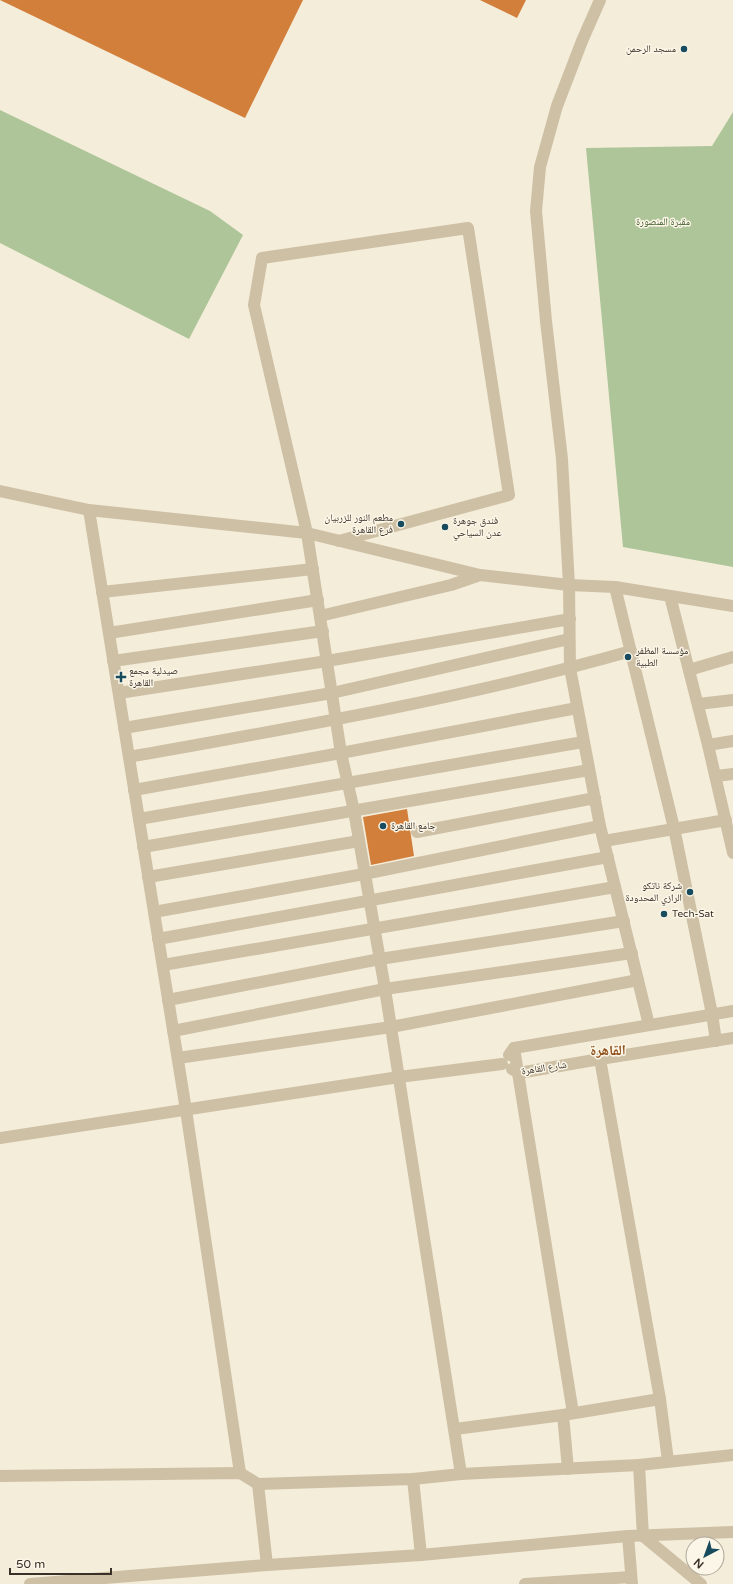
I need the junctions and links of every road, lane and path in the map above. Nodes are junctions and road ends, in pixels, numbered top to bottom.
1 (600, 0) edge
2 (0, 491) edge
3 (89, 510) junction
4 (307, 533) junction
5 (339, 541) junction
6 (313, 569) junction
7 (480, 575) junction
8 (569, 585) junction
9 (615, 587) junction
10 (102, 592) junction
11 (670, 596) junction
12 (318, 600) junction
13 (733, 606) edge
14 (320, 616) junction
15 (570, 619) junction
16 (323, 631) junction
17 (109, 633) junction
18 (569, 639) junction
19 (631, 651) junction
20 (733, 657) edge
21 (113, 661) junction
22 (327, 661) junction
23 (570, 668) junction
24 (689, 670) junction
25 (119, 693) junction
26 (332, 693) junction
27 (733, 700) edge
28 (698, 704) junction
29 (577, 708) junction
30 (336, 720) junction
31 (124, 728) junction
32 (733, 741) edge
33 (584, 742) junction
34 (708, 745) junction
35 (341, 753) junction
36 (129, 757) junction
37 (589, 770) junction
38 (733, 774) edge
39 (716, 776) junction
40 (348, 782) junction
41 (134, 790) junction
42 (595, 798) junction
43 (728, 805) edge
44 (354, 811) junction
45 (139, 819) junction
46 (726, 820) junction
47 (600, 826) junction
48 (674, 828) junction
49 (417, 832) dead end
50 (604, 840) junction
51 (359, 841) junction
52 (732, 845) edge
53 (143, 847) junction
54 (608, 857) junction
55 (364, 874) junction
56 (148, 877) junction
57 (615, 887) junction
58 (369, 901) junction
59 (154, 912) junction
60 (624, 921) junction
61 (375, 928) junction
62 (158, 939) junction
63 (632, 954) junction
64 (380, 960) junction
65 (163, 965) junction
66 (638, 980) junction
67 (385, 989) junction
68 (168, 1000) junction
69 (733, 1011) edge
70 (712, 1014) junction
71 (649, 1025) junction
72 (391, 1027) junction
73 (173, 1031) junction
74 (733, 1038) edge
75 (716, 1041) junction
76 (514, 1048) junction
77 (178, 1058) junction
78 (600, 1058) junction
79 (502, 1064) junction
80 (519, 1073) junction
81 (399, 1077) junction
82 (186, 1110) junction
83 (0, 1138) edge
84 (660, 1398) junction
85 (568, 1414) junction
86 (455, 1429) junction
87 (733, 1455) edge
88 (668, 1462) junction
89 (639, 1465) junction
90 (568, 1469) junction
91 (240, 1473) junction
92 (461, 1474) junction
93 (0, 1476) edge
94 (413, 1479) junction
95 (258, 1484) junction
96 (733, 1532) edge
97 (628, 1536) junction
98 (643, 1536) junction
99 (421, 1555) junction
100 (267, 1565) junction
101 (632, 1580) edge
102 (30, 1584) edge
103 (525, 1584) edge
104 (701, 1584) edge

1 - 8 street
2 - 3 street
3 - 4 street
3 - 10 street
4 - 5 street
4 - 5 street
4 - 6 street
5 - 7 street
6 - 10 street
6 - 12 street
7 - 8 street
7 - 14 street
8 - 9 street
8 - 15 street
9 - 11 street
9 - 19 street
10 - 17 street
11 - 13 street
11 - 24 street
12 - 14 street
12 - 17 street
14 - 16 street
15 - 18 street
15 - 22 street
16 - 21 street
16 - 22 street
17 - 21 street
18 - 23 street
18 - 26 street
19 - 23 street
19 - 48 street
20 - 24 street
21 - 25 street
22 - 25 street
22 - 26 street
23 - 29 street
23 - 30 street
24 - 28 street
25 - 31 street
26 - 30 street
26 - 31 street
27 - 28 street
28 - 34 street
29 - 33 street
29 - 35 street
30 - 35 street
30 - 36 street
31 - 36 street
32 - 34 street
33 - 37 street
33 - 40 street
34 - 39 street
35 - 40 street
35 - 41 street
36 - 41 street
37 - 42 street
37 - 44 street
38 - 39 street
39 - 43 street
40 - 44 street
40 - 45 street
41 - 45 street
42 - 47 street
42 - 49 street
43 - 46 street
44 - 51 street
44 - 53 street
45 - 53 street
46 - 48 street
46 - 52 street
47 - 50 street
47 - 55 street
48 - 50 street
48 - 70 street
50 - 54 street
51 - 55 street
51 - 56 street
53 - 56 street
54 - 57 street
54 - 58 street
55 - 58 street
55 - 59 street
56 - 59 street
57 - 60 street
57 - 61 street
58 - 61 street
58 - 62 street
59 - 62 street
60 - 63 street
60 - 64 street
61 - 64 street
61 - 65 street
62 - 65 street
63 - 66 street
63 - 67 street
64 - 67 street
64 - 68 street
65 - 68 street
66 - 71 street
66 - 72 street
67 - 72 street
67 - 73 street
68 - 73 street
69 - 70 street
70 - 71 street
70 - 75 street
71 - 76 street
72 - 77 street
72 - 81 street
73 - 77 street
74 - 75 street, شارع القاهرة
75 - 78 street, شارع القاهرة
76 - 79 street
76 - 80 street
77 - 82 street
78 - 80 street, شارع القاهرة
78 - 84 street
79 - 80 street, شارع القاهرة
79 - 81 street
80 - 85 street
81 - 82 street
81 - 86 street
82 - 83 street
82 - 91 street
84 - 85 street
84 - 88 street
85 - 86 street
85 - 90 street
86 - 92 street
87 - 88 street
88 - 89 street
89 - 90 street
89 - 98 street
90 - 92 street
91 - 93 street
91 - 95 street
92 - 94 street
94 - 95 street
94 - 99 street
95 - 100 street
96 - 98 street
97 - 98 street
97 - 99 street
97 - 101 street
98 - 104 street
99 - 100 street
100 - 102 street
101 - 103 street

